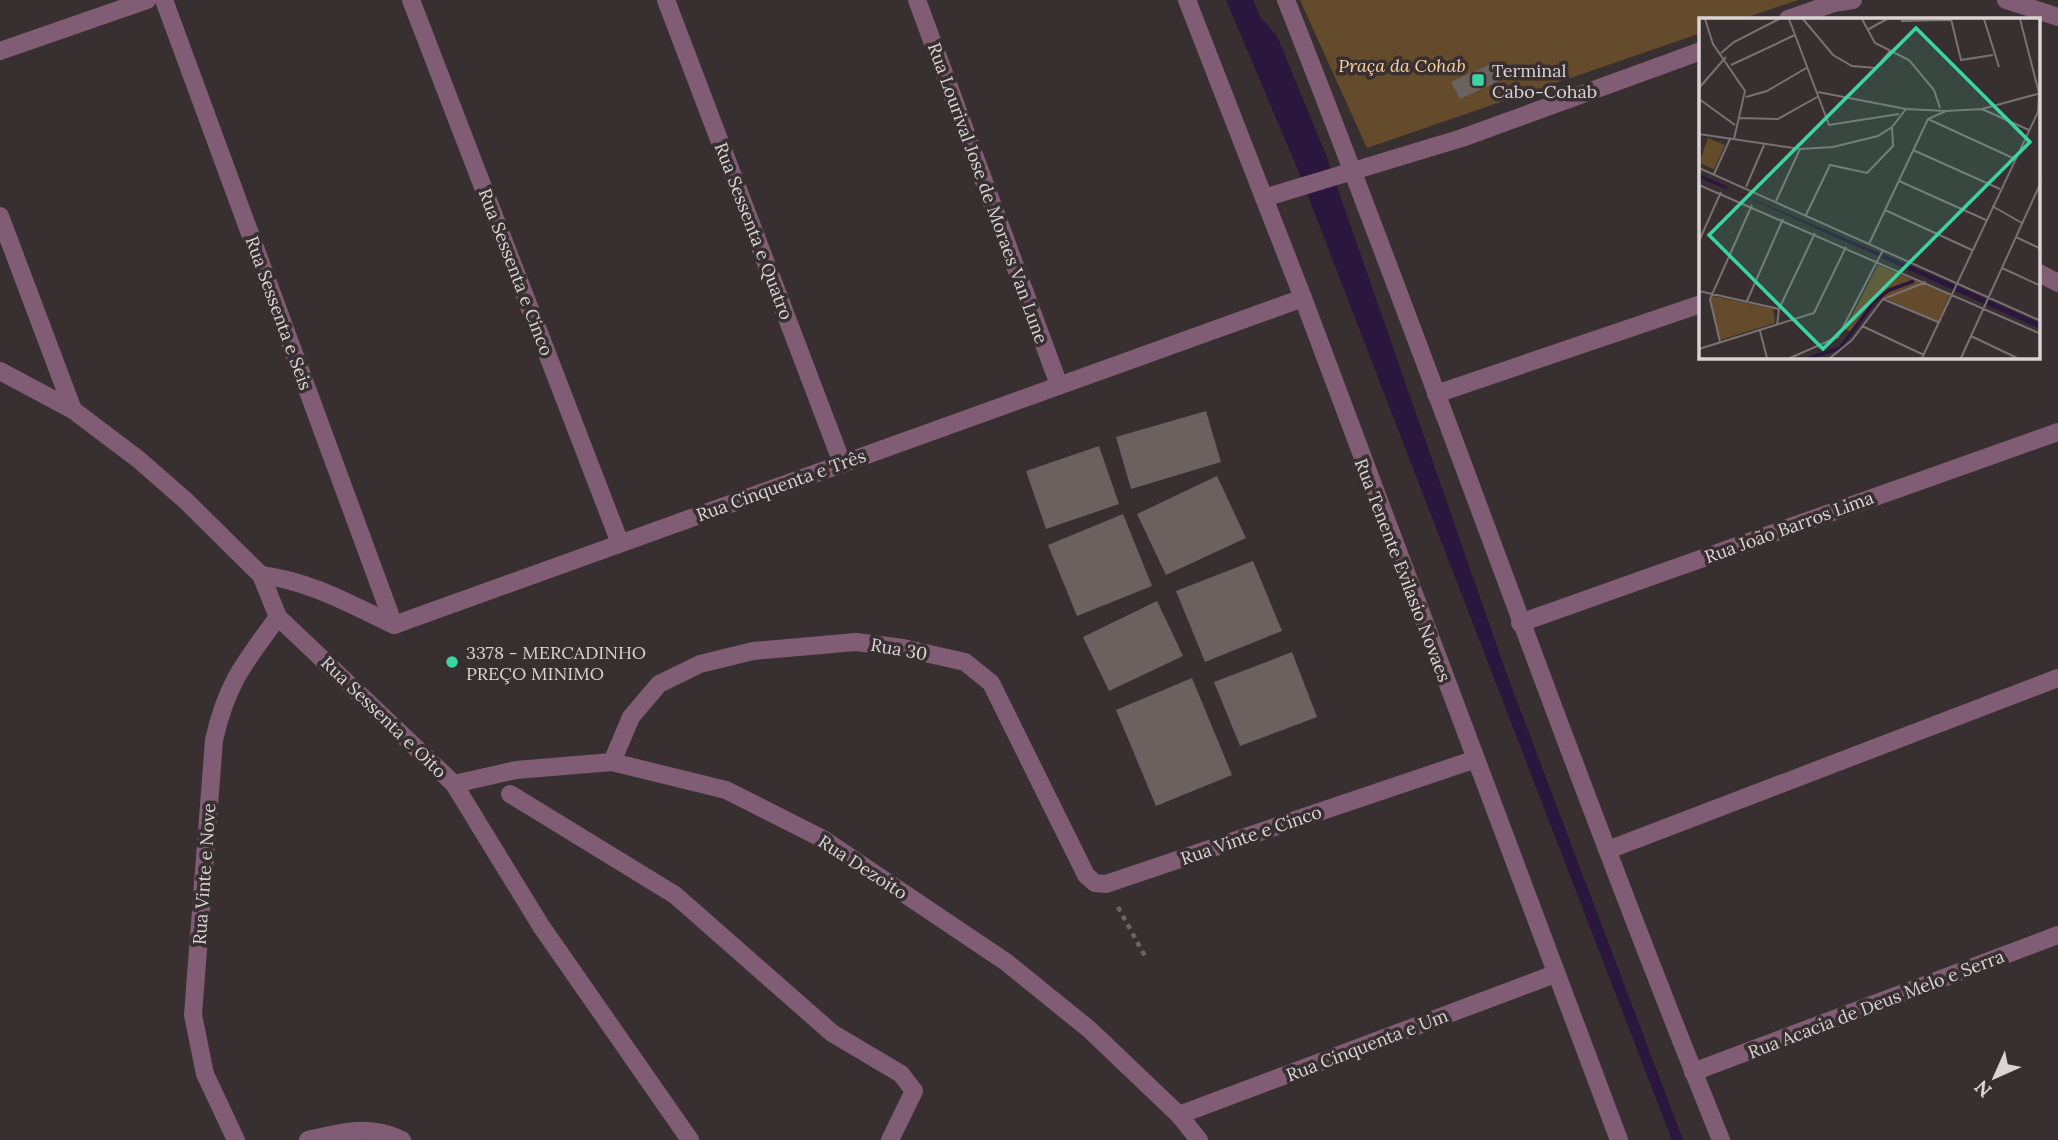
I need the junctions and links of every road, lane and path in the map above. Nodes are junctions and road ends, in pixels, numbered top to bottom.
1 (147, 0) edge
2 (164, 0) edge
3 (411, 0) edge
4 (666, 0) edge
5 (917, 0) edge
6 (1187, 0) edge
7 (1286, 0) edge
8 (1853, 0) edge
9 (2006, 0) edge
10 (2058, 17) edge
11 (1791, 18) edge
12 (0, 51) edge
13 (1699, 52) edge
14 (1346, 173) junction
15 (1264, 198) junction
16 (0, 216) edge
17 (2040, 274) edge
18 (2058, 283) edge
19 (1303, 298) junction
20 (1699, 305) edge
21 (0, 371) edge
22 (1059, 385) junction
23 (1436, 394) junction
24 (73, 410) junction
25 (2058, 432) edge
26 (842, 463) junction
27 (620, 543) junction
28 (261, 575) junction
29 (278, 617) junction
30 (1520, 623) junction
31 (394, 625) junction
32 (2058, 678) edge
33 (1476, 759) junction
34 (612, 762) junction
35 (454, 785) junction
36 (510, 794) dead end
37 (1608, 850) junction
38 (1106, 884) junction
39 (2058, 935) edge
40 (1146, 958) dead end
41 (1555, 974) junction
42 (1693, 1072) junction
43 (1179, 1115) junction
44 (236, 1140) edge
45 (308, 1140) edge
46 (402, 1140) edge
47 (690, 1140) edge
48 (890, 1140) edge
49 (1199, 1140) edge
50 (1619, 1140) edge
51 (1721, 1140) edge

1 - 12 street
2 - 31 street, Rua Sessenta e Seis
3 - 27 street, Rua Sessenta e Cinco
4 - 26 street, Rua Sessenta e Quatro
5 - 22 street, Rua Lourival Jose de Moraes Van Lune
6 - 15 street, Rua Tenente Evilasio Novaes
7 - 14 street
8 - 11 street
9 - 10 street
13 - 14 street
14 - 15 street
14 - 23 street
15 - 19 street, Rua Tenente Evilasio Novaes
16 - 24 street
17 - 18 street
19 - 22 street, Rua Cinquenta e Três
19 - 33 street, Rua Tenente Evilasio Novaes
20 - 23 street
21 - 24 street, Rua Sessenta e Oito
22 - 26 street, Rua Cinquenta e Três
23 - 30 street
24 - 28 street, Rua Sessenta e Oito
25 - 30 street, Rua João Barros Lima
26 - 27 street, Rua Cinquenta e Três
27 - 31 street, Rua Cinquenta e Três
28 - 29 street, Rua Sessenta e Oito
28 - 31 street
29 - 35 street, Rua Sessenta e Oito
29 - 44 street, Rua Vinte e Nove
30 - 37 street
32 - 37 street
33 - 38 street, Rua Vinte e Cinco
33 - 41 street, Rua Tenente Evilasio Novaes
34 - 35 street, Rua Dezoito
34 - 38 street, Rua 30
34 - 43 street, Rua Dezoito
35 - 47 street, Rua Sessenta e Oito
36 - 48 street
37 - 42 street
38 - 40 path
39 - 42 street, Rua Acacia de Deus Melo e Serra
41 - 43 street, Rua Cinquenta e Um
41 - 50 street, Rua Tenente Evilasio Novaes
42 - 51 street
43 - 49 street, Rua Dezoito
45 - 46 street

